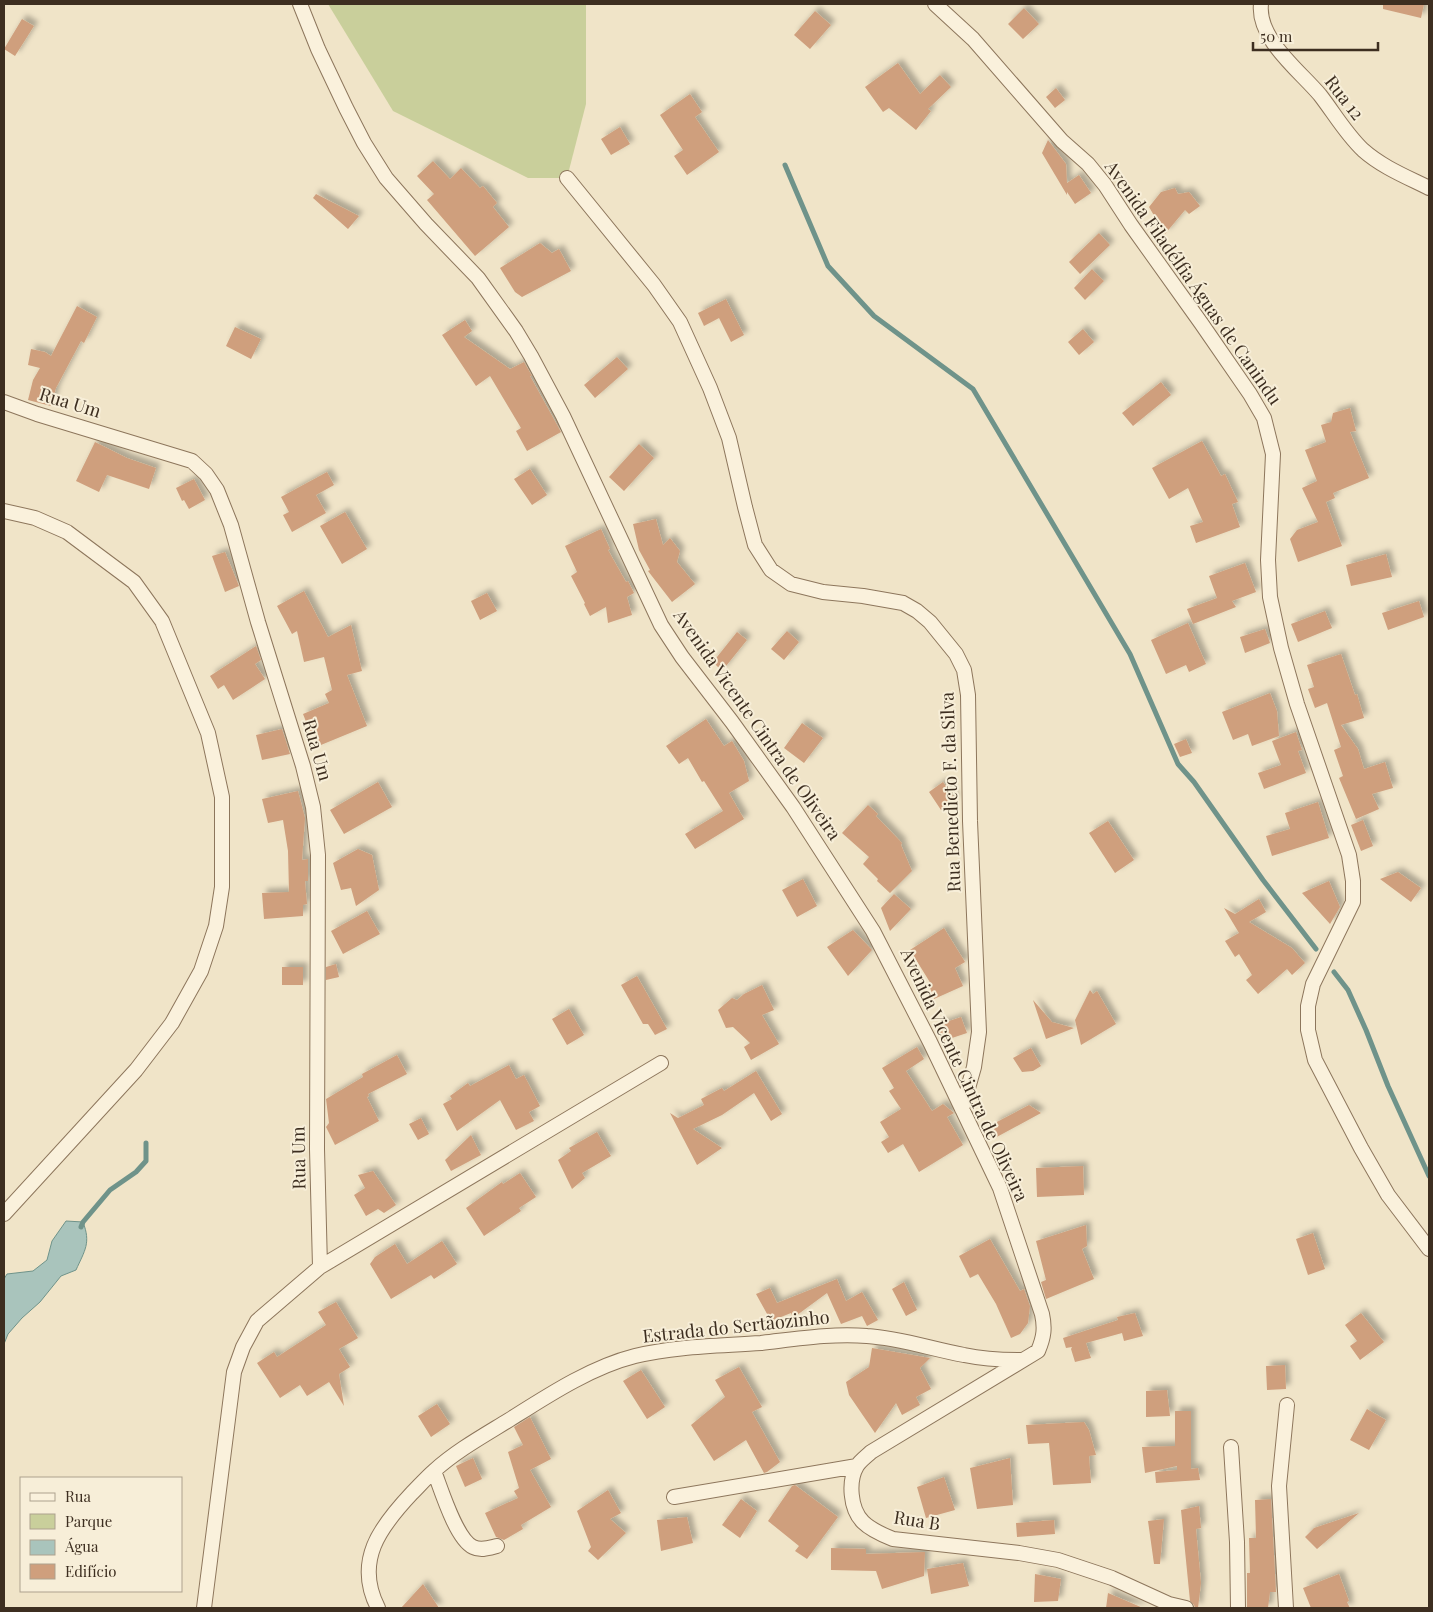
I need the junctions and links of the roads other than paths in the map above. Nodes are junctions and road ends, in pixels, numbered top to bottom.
1 (300, 4) edge
2 (935, 4) edge
3 (1261, 4) edge
4 (567, 178) dead end
5 (1429, 188) edge
6 (4, 402) edge
7 (4, 511) edge
8 (661, 1063) dead end
9 (962, 1109) junction
10 (4, 1214) edge
11 (1429, 1249) edge
12 (320, 1267) junction
13 (1023, 1360) junction
14 (1287, 1406) dead end
15 (1231, 1447) dead end
16 (857, 1466) junction
17 (434, 1471) junction
18 (674, 1497) dead end
19 (496, 1546) dead end
20 (204, 1608) edge
21 (378, 1608) edge
22 (1186, 1608) edge
23 (1238, 1608) edge
24 (1286, 1608) edge

1 - 9 street, Avenida Vicente Cintra de Oliveira
2 - 11 street, Avenida Filadélfia Águas de Canindu
3 - 5 street, Rua 12
4 - 9 street, Rua Benedicto F. da Silva
6 - 12 street, Rua Um
7 - 10 street
8 - 12 street
9 - 13 street, Avenida Vicente Cintra de Oliveira
12 - 20 street
13 - 16 street
13 - 17 street, Estrada do Sertãozinho
14 - 24 street
15 - 23 street
16 - 18 street
16 - 22 street, Rua B
17 - 19 street
17 - 21 street, Estrada do Sertãozinho

